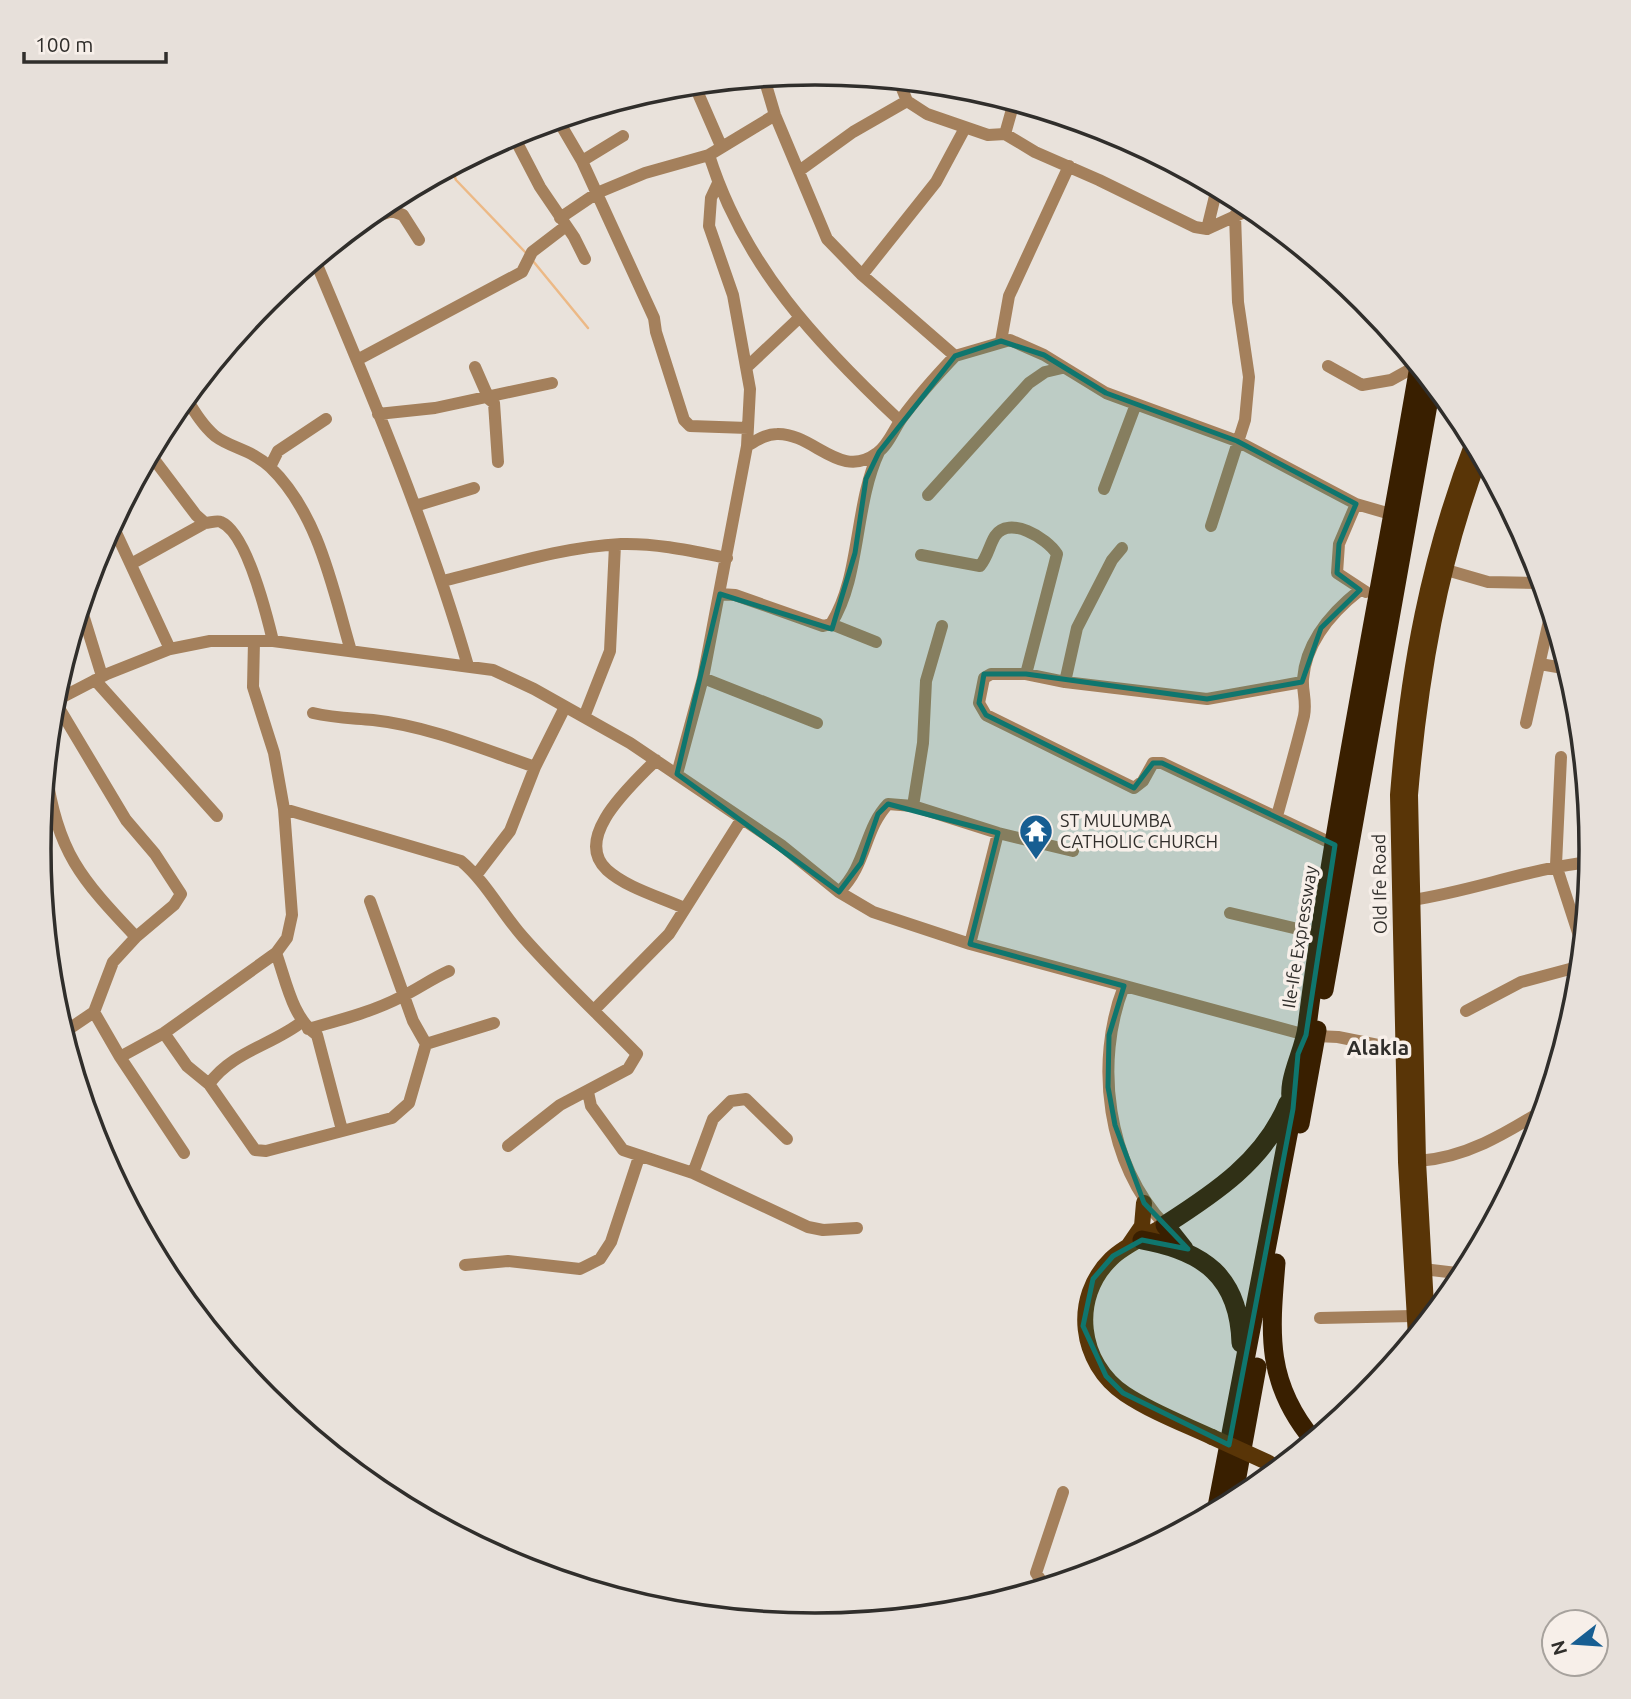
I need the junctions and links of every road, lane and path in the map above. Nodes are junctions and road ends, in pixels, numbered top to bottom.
1 (766, 86) edge
2 (902, 90) edge
3 (698, 94) edge
4 (907, 101) junction
5 (1012, 111) edge
6 (775, 115) junction
7 (563, 128) edge
8 (965, 128) junction
9 (1005, 134) junction
10 (623, 136) dead end
11 (518, 145) edge
12 (721, 146) junction
13 (709, 155) junction
14 (582, 161) junction
15 (1069, 166) junction
16 (799, 171) junction
17 (718, 183) junction
18 (597, 193) junction
19 (1215, 198) edge
20 (394, 212) edge
21 (1239, 213) edge
22 (1235, 215) junction
23 (563, 222) junction
24 (1207, 229) junction
25 (419, 240) dead end
26 (585, 259) dead end
27 (319, 269) edge
28 (862, 275) junction
29 (799, 319) junction
30 (1001, 341) junction
31 (955, 356) junction
32 (357, 360) junction
33 (1328, 366) dead end
34 (475, 367) dead end
35 (747, 367) junction
36 (1062, 368) junction
37 (1410, 369) edge
38 (1416, 377) edge
39 (552, 383) dead end
40 (1430, 395) edge
41 (489, 399) junction
42 (1136, 404) junction
43 (193, 407) edge
44 (378, 414) junction
45 (326, 419) dead end
46 (900, 421) junction
47 (748, 428) junction
48 (1237, 442) junction
49 (747, 446) junction
50 (879, 452) junction
51 (1469, 453) edge
52 (156, 462) edge
53 (498, 462) dead end
54 (860, 463) junction
55 (1477, 465) edge
56 (270, 467) junction
57 (866, 479) junction
58 (474, 488) dead end
59 (1104, 489) dead end
60 (928, 495) dead end
61 (1356, 504) junction
62 (415, 506) junction
63 (1394, 515) junction
64 (205, 523) junction
65 (1211, 526) dead end
66 (118, 537) edge
67 (615, 545) junction
68 (1122, 548) dead end
69 (921, 555) dead end
70 (727, 558) junction
71 (131, 564) junction
72 (1443, 569) junction
73 (443, 582) junction
74 (1532, 583) edge
75 (1360, 590) junction
76 (720, 594) junction
77 (1379, 596) junction
78 (85, 624) edge
79 (831, 624) junction
80 (942, 626) dead end
81 (1547, 629) edge
82 (254, 640) junction
83 (273, 641) junction
84 (876, 642) dead end
85 (170, 649) junction
86 (351, 651) junction
87 (1540, 664) junction
88 (468, 666) junction
89 (1558, 667) edge
90 (1026, 674) junction
91 (99, 678) junction
92 (703, 678) junction
93 (1065, 682) junction
94 (1302, 682) junction
95 (67, 694) edge
96 (565, 707) junction
97 (313, 713) dead end
98 (63, 715) edge
99 (584, 717) junction
100 (817, 723) dead end
101 (1526, 723) dead end
102 (1560, 757) dead end
103 (656, 760) junction
104 (535, 767) junction
105 (677, 774) junction
106 (913, 806) junction
107 (284, 809) junction
108 (52, 811) edge
109 (217, 816) dead end
110 (1277, 816) junction
111 (741, 820) junction
112 (998, 833) junction
113 (1335, 845) junction
114 (1073, 851) dead end
115 (1580, 863) edge
116 (1556, 865) junction
117 (477, 874) junction
118 (839, 892) junction
119 (1412, 900) junction
120 (370, 901) dead end
121 (684, 908) junction
122 (1230, 912) dead end
123 (1576, 927) edge
124 (1319, 934) junction
125 (136, 937) junction
126 (970, 944) junction
127 (276, 953) junction
128 (1571, 969) edge
129 (449, 971) dead end
130 (1100, 979) junction
131 (1124, 986) junction
132 (404, 996) junction
133 (594, 1010) junction
134 (1466, 1011) dead end
135 (93, 1012) junction
136 (1114, 1012) junction
137 (1409, 1017) junction
138 (494, 1023) dead end
139 (306, 1025) junction
140 (72, 1027) edge
141 (164, 1033) junction
142 (1311, 1035) junction
143 (426, 1044) junction
144 (1403, 1050) junction
145 (120, 1057) junction
146 (209, 1084) junction
147 (588, 1092) junction
148 (1290, 1099) junction
149 (1532, 1116) edge
150 (342, 1130) junction
151 (787, 1139) dead end
152 (508, 1146) dead end
153 (184, 1153) dead end
154 (639, 1157) junction
155 (1418, 1161) junction
156 (693, 1173) junction
157 (1144, 1203) junction
158 (1165, 1225) junction
159 (857, 1228) dead end
160 (1134, 1245) junction
161 (1184, 1250) junction
162 (1276, 1263) junction
163 (465, 1265) dead end
164 (1423, 1269) junction
165 (1452, 1272) edge
166 (1420, 1317) edge
167 (1320, 1318) dead end
168 (1420, 1318) edge
169 (1418, 1320) edge
170 (1239, 1388) junction
171 (1309, 1433) edge
172 (1271, 1463) edge
173 (1235, 1488) edge
174 (1063, 1492) dead end
175 (1218, 1499) edge
176 (1041, 1580) edge

1 - 6 street
2 - 4 street
3 - 12 street
4 - 8 street
4 - 16 street
5 - 9 street
6 - 12 street
6 - 16 street
7 - 14 street
8 - 9 street
8 - 28 street
9 - 15 street
10 - 14 street
11 - 23 street
12 - 13 street
13 - 17 street
13 - 18 street
14 - 18 street
15 - 24 street
15 - 30 street
16 - 28 street
17 - 29 street
17 - 35 street
18 - 23 street
18 - 47 street
19 - 24 street
20 - 25 street
21 - 22 street
22 - 24 street
22 - 48 street
23 - 26 street
23 - 32 street
27 - 32 street
28 - 31 street
29 - 35 street
29 - 46 street
30 - 31 street
30 - 36 street
31 - 46 street
32 - 44 street
33 - 37 street
34 - 41 street
35 - 47 street
36 - 42 street
36 - 60 street
38 - 63 highway, Ile-Ife Expressway
39 - 41 street
40 - 142 highway, Ile-Ife Expressway
41 - 44 street
41 - 53 street
42 - 48 street
42 - 59 street
43 - 56 street
44 - 62 street
45 - 56 street
46 - 50 street
47 - 49 street
48 - 61 street
48 - 65 street
49 - 54 street
49 - 70 street
50 - 54 street
50 - 57 street
51 - 137 main road, Old Ife Road
52 - 64 street
54 - 57 street
55 - 72 main road, Old Ife Road
56 - 86 street
57 - 79 street
58 - 62 street
61 - 63 street
61 - 75 street
62 - 73 street
63 - 77 highway, Ile-Ife Expressway
64 - 71 street
64 - 83 street
66 - 71 street
67 - 70 street
67 - 73 street
67 - 99 street
68 - 93 street
69 - 90 street
70 - 76 street
71 - 85 street
72 - 74 street
72 - 119 main road, Old Ife Road
73 - 88 street
75 - 77 street
75 - 94 street
76 - 79 street
76 - 92 street
77 - 113 highway, Ile-Ife Expressway
78 - 91 street
79 - 84 street
80 - 106 street
81 - 87 street
82 - 83 street
82 - 85 street
82 - 107 street
83 - 86 street
85 - 91 street
86 - 88 street
87 - 89 street
87 - 101 street
88 - 96 street
90 - 93 street
90 - 110 street
91 - 95 street
91 - 109 street
92 - 100 street
92 - 105 street
93 - 94 street
94 - 110 street
96 - 99 street
96 - 104 street
97 - 104 street
98 - 125 street
99 - 103 street
102 - 116 street
103 - 105 street
103 - 121 street
104 - 117 street
105 - 111 street
106 - 112 street
106 - 118 street
107 - 117 street
107 - 127 street
108 - 125 street
110 - 113 street
111 - 118 street
111 - 121 street
112 - 114 street
112 - 126 street
113 - 124 highway, Ile-Ife Expressway
115 - 116 street
116 - 119 street
116 - 123 street
117 - 133 street
118 - 126 street
119 - 137 main road, Old Ife Road
120 - 132 street
121 - 133 street
122 - 124 street
124 - 142 highway, Ile-Ife Expressway
125 - 135 street
126 - 130 street
127 - 139 street
127 - 141 street
128 - 134 street
129 - 132 street
130 - 131 street
130 - 136 street
131 - 136 street
131 - 142 street
132 - 139 street
132 - 143 street
133 - 147 street
135 - 140 street
135 - 145 street
136 - 157 street
137 - 144 main road, Old Ife Road
137 - 155 main road, Old Ife Road
138 - 143 street
139 - 146 street
139 - 150 street
141 - 145 street
141 - 146 street
142 - 144 street
142 - 148 highway, Ile-Ife Expressway
142 - 162 highway, Ile-Ife Expressway
143 - 150 street
144 - 168 main road, Old Ife Road
145 - 153 street
146 - 150 street
147 - 152 street
147 - 154 street
148 - 158 highway
148 - 170 highway, Ile-Ife Expressway
149 - 155 street
151 - 156 street
154 - 156 street
154 - 163 street
155 - 164 main road, Old Ife Road
156 - 159 street
157 - 158 street
157 - 160 main road
158 - 160 main road
158 - 161 highway
160 - 161 highway
160 - 172 main road, bridge
161 - 170 highway
162 - 171 highway
162 - 173 highway, Ile-Ife Expressway
164 - 165 street
164 - 166 main road, Old Ife Road
167 - 169 street
170 - 175 highway, Ile-Ife Expressway
174 - 176 street

